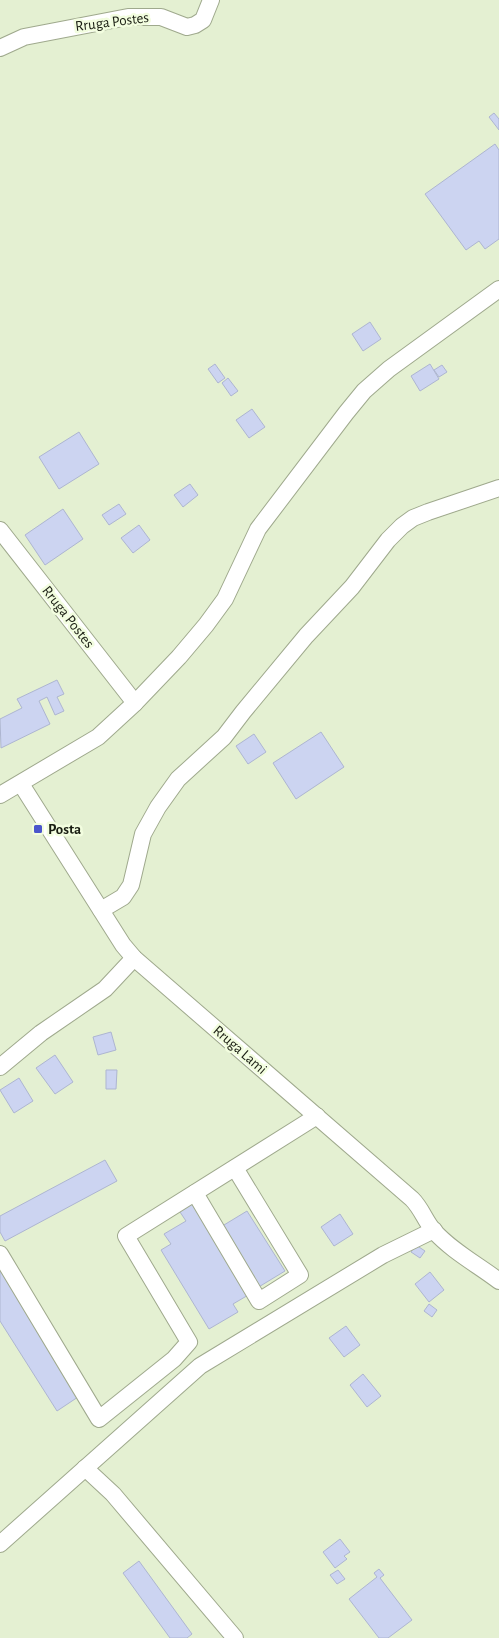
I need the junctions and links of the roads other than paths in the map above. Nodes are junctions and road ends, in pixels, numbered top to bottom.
1 (211, 0) edge
2 (0, 48) edge
3 (499, 289) edge
4 (499, 488) edge
5 (0, 530) edge
6 (135, 703) junction
7 (21, 784) junction
8 (0, 795) edge
9 (101, 910) junction
10 (134, 958) junction
11 (0, 1067) edge
12 (317, 1116) junction
13 (235, 1168) junction
14 (195, 1193) junction
15 (429, 1222) junction
16 (0, 1254) edge
17 (499, 1281) edge
18 (84, 1468) junction
19 (0, 1544) edge
20 (235, 1638) edge

1 - 2 street, Rruga Postes
3 - 6 street
4 - 9 street
5 - 6 street, Rruga Postes
6 - 7 street
7 - 8 street
7 - 9 street, Rruga Lami
9 - 10 street, Rruga Lami
10 - 11 street
10 - 12 street, Rruga Lami
12 - 13 street
12 - 15 street, Rruga Lami
13 - 14 street
13 - 14 street
14 - 16 street
15 - 17 street, Rruga Lami
15 - 18 street
18 - 19 street
18 - 20 street

